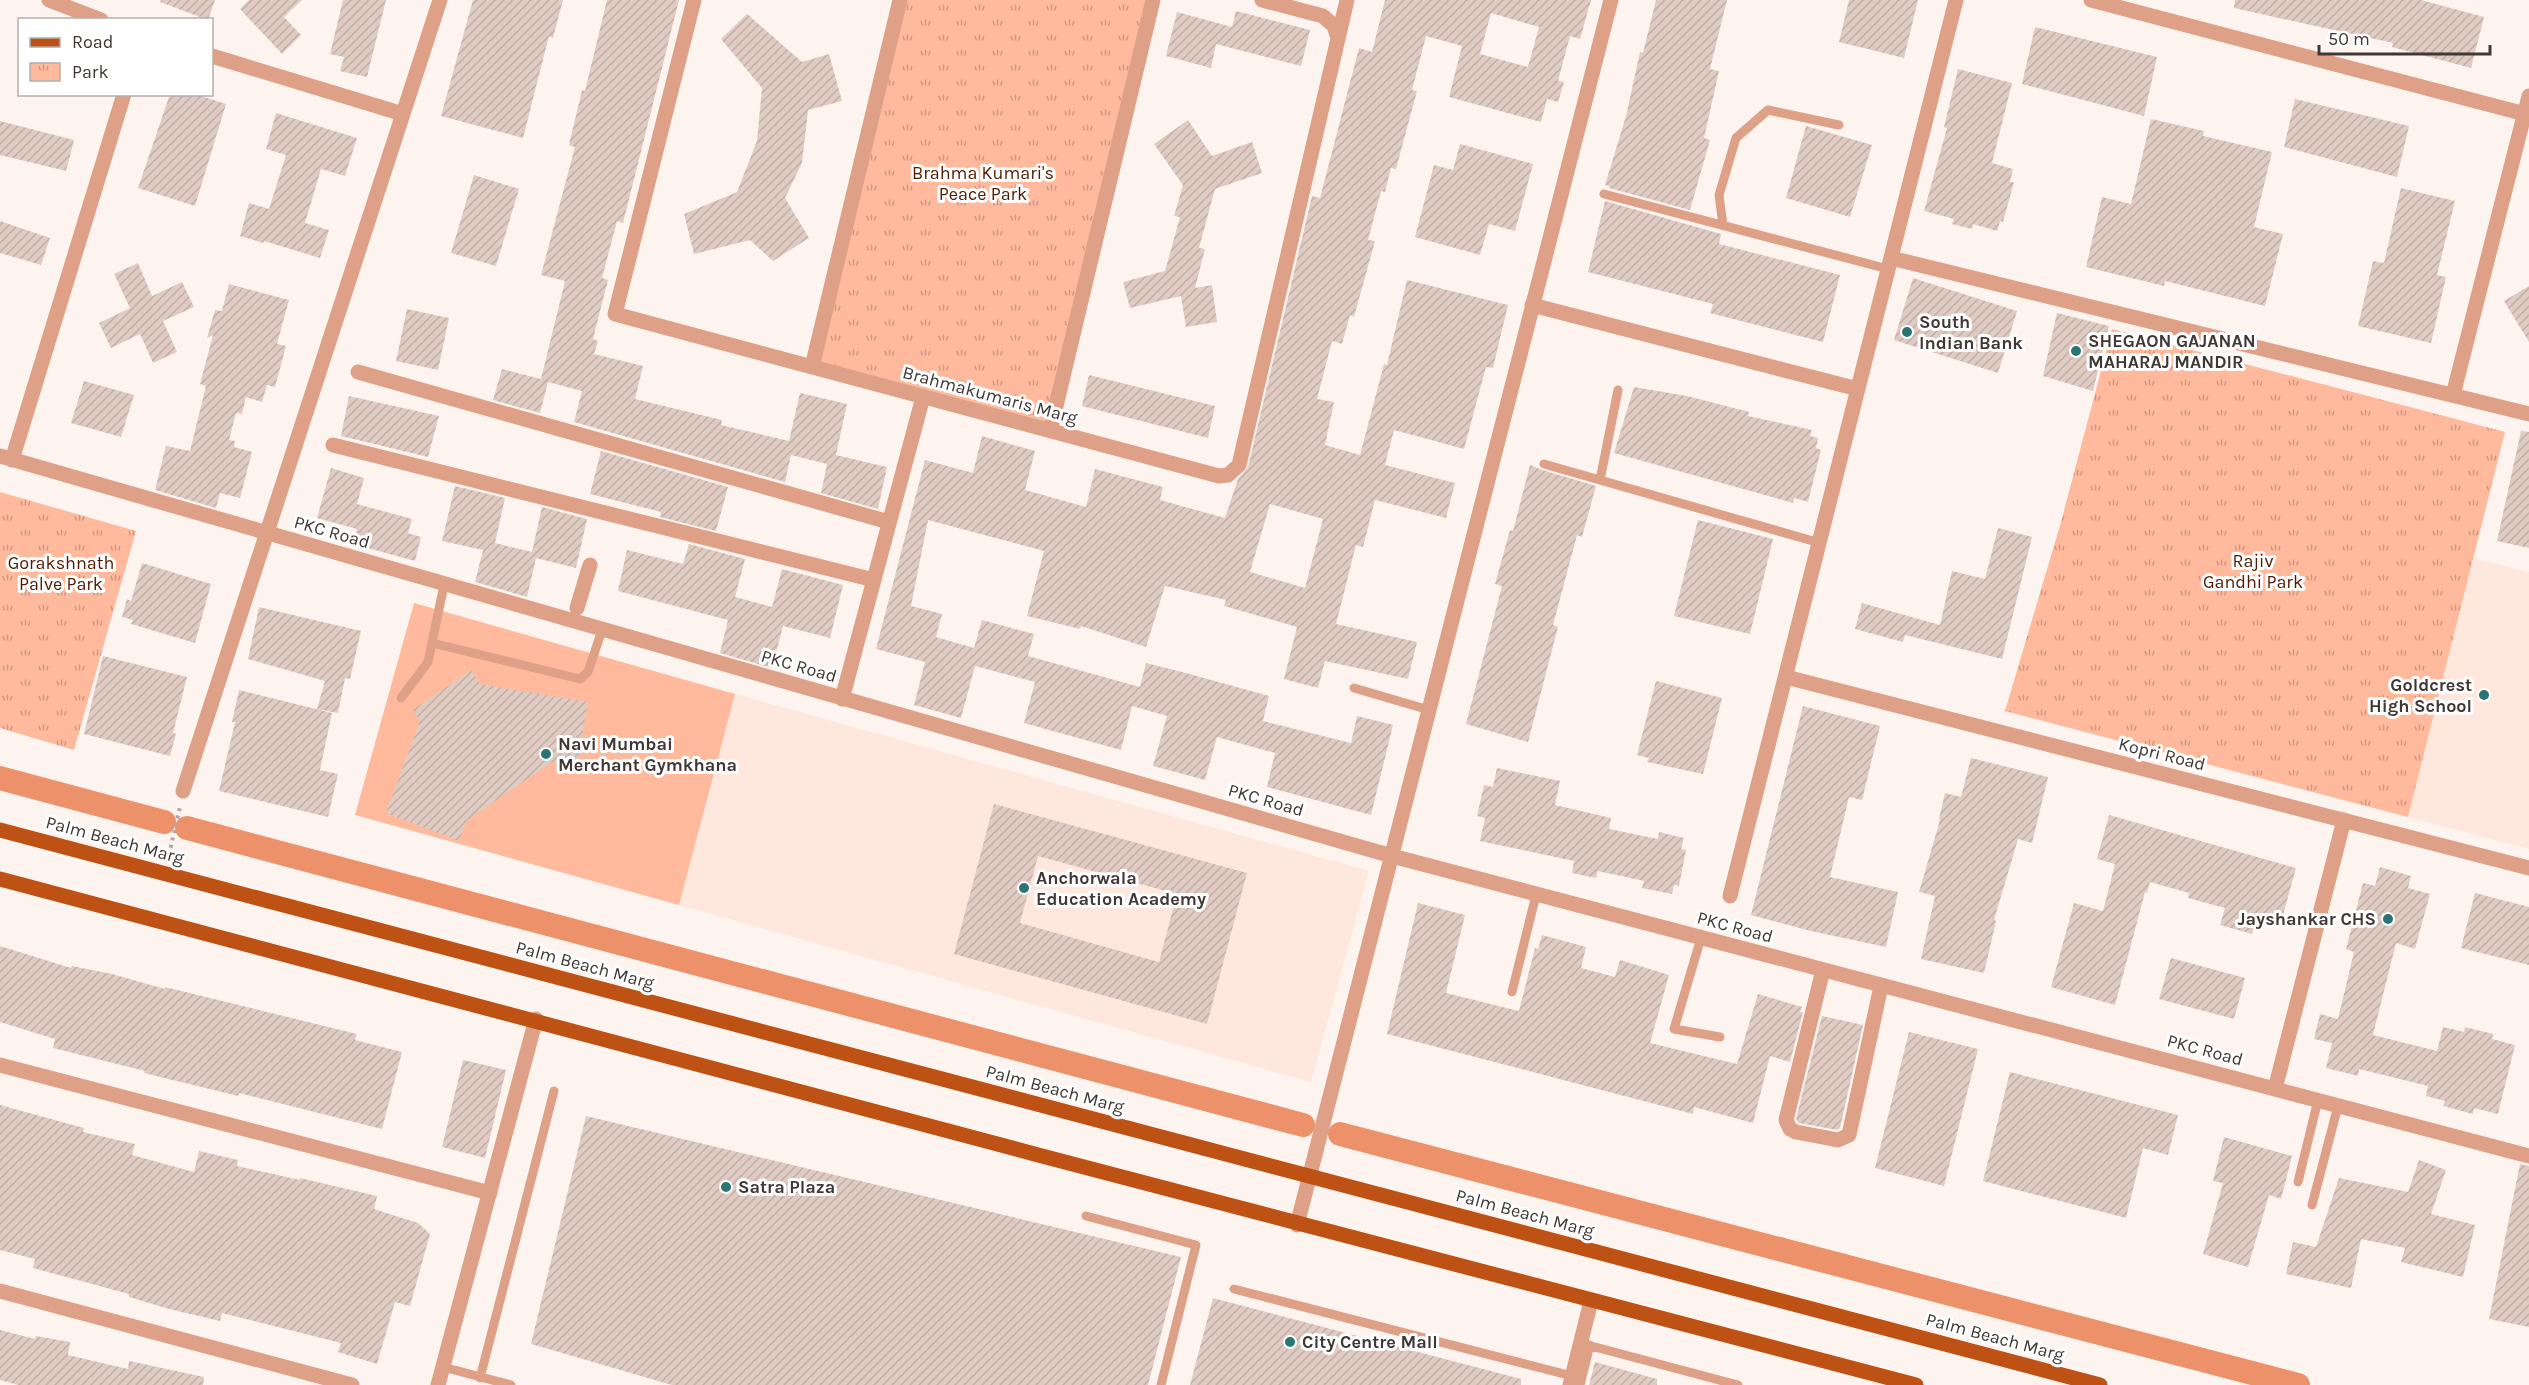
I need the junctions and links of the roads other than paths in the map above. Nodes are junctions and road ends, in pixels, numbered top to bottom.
1 (49, 0) edge
2 (440, 0) edge
3 (694, 0) edge
4 (900, 0) edge
5 (1153, 0) edge
6 (1262, 0) edge
7 (1347, 0) edge
8 (1611, 0) edge
9 (1956, 0) edge
10 (2091, 0) edge
11 (96, 18) edge
12 (1337, 35) junction
13 (213, 56) edge
14 (123, 96) edge
15 (2529, 96) edge
16 (403, 114) junction
17 (2527, 114) edge
18 (1839, 125) dead end
19 (1604, 194) dead end
20 (1723, 225) junction
21 (1890, 263) junction
22 (1532, 305) junction
23 (812, 367) junction
24 (357, 372) dead end
25 (1858, 389) junction
26 (1618, 390) dead end
27 (2452, 396) junction
28 (923, 397) junction
29 (2529, 414) edge
30 (1050, 431) junction
31 (333, 445) dead end
32 (6, 458) edge
33 (1544, 464) dead end
34 (1600, 480) junction
35 (889, 522) junction
36 (267, 534) junction
37 (1820, 543) junction
38 (590, 565) dead end
39 (874, 580) junction
40 (444, 585) junction
41 (577, 608) dead end
42 (602, 630) junction
43 (432, 643) junction
44 (1786, 677) junction
45 (1354, 688) dead end
46 (401, 698) dead end
47 (842, 699) junction
48 (1429, 710) junction
49 (183, 791) road end
50 (2344, 820) junction
51 (0, 830) edge
52 (1392, 856) junction
53 (2529, 868) edge
54 (0, 879) edge
55 (1536, 895) junction
56 (1730, 896) dead end
57 (1701, 938) junction
58 (1823, 970) junction
59 (1881, 986) junction
60 (1512, 992) dead end
61 (536, 1019) junction
62 (1720, 1037) dead end
63 (0, 1065) edge
64 (2275, 1089) junction
65 (554, 1091) dead end
66 (2318, 1100) junction
67 (2338, 1106) junction
68 (2529, 1156) edge
69 (1309, 1177) junction
70 (2298, 1182) dead end
71 (490, 1193) junction
72 (2312, 1205) dead end
73 (1086, 1216) dead end
74 (1297, 1225) junction
75 (1234, 1289) dead end
76 (0, 1291) edge
77 (1591, 1301) junction
78 (1585, 1344) junction
79 (443, 1367) junction
80 (480, 1377) junction
81 (1574, 1382) edge
82 (352, 1385) edge
83 (438, 1385) edge
84 (511, 1385) edge
85 (1161, 1385) edge
86 (1738, 1385) edge
87 (1916, 1385) edge
88 (2100, 1385) edge

1 - 11 street
2 - 16 street
3 - 23 street, Brahmakumaris Marg
4 - 23 street
5 - 30 street
6 - 12 street
7 - 12 street, Brahmakumaris Marg
8 - 22 street
9 - 21 street
10 - 17 street
12 - 30 street, Brahmakumaris Marg
13 - 16 street
14 - 32 street
15 - 17 street
16 - 36 street
17 - 27 street
18 - 20 lane
19 - 20 lane
20 - 21 lane
21 - 25 street
21 - 27 street
22 - 25 street
22 - 48 street
23 - 28 street, Brahmakumaris Marg
24 - 35 street
25 - 37 street
26 - 34 lane
27 - 29 street
28 - 30 street, Brahmakumaris Marg
28 - 35 street
31 - 39 street
32 - 36 street, PKC Road
33 - 34 lane
34 - 37 lane
35 - 39 street
36 - 40 street, PKC Road
36 - 49 street
37 - 44 street
38 - 41 street
39 - 47 street
40 - 42 street, PKC Road
40 - 43 lane
42 - 43 lane
42 - 47 street, PKC Road
43 - 46 lane
44 - 50 street, Kopri Road
44 - 56 street
45 - 48 lane
47 - 52 street, PKC Road
48 - 52 street
50 - 53 street, Kopri Road
50 - 64 street
51 - 69 main road, Palm Beach Marg
52 - 55 street, PKC Road
52 - 69 street
54 - 61 main road
55 - 57 street, PKC Road
55 - 60 lane
57 - 58 street, PKC Road
57 - 62 lane
58 - 59 street, PKC Road
58 - 59 street
59 - 64 street, PKC Road
61 - 71 street
61 - 74 main road
63 - 71 street
64 - 66 street, PKC Road
65 - 80 lane
66 - 67 street, PKC Road
66 - 70 lane
67 - 68 street, PKC Road
67 - 72 lane
69 - 74 street
69 - 88 main road, Palm Beach Marg
71 - 79 street
73 - 85 lane
74 - 77 main road
75 - 81 lane
76 - 82 street
77 - 78 street
77 - 87 main road
78 - 81 street
78 - 86 lane
79 - 80 lane
79 - 83 street
80 - 84 lane

